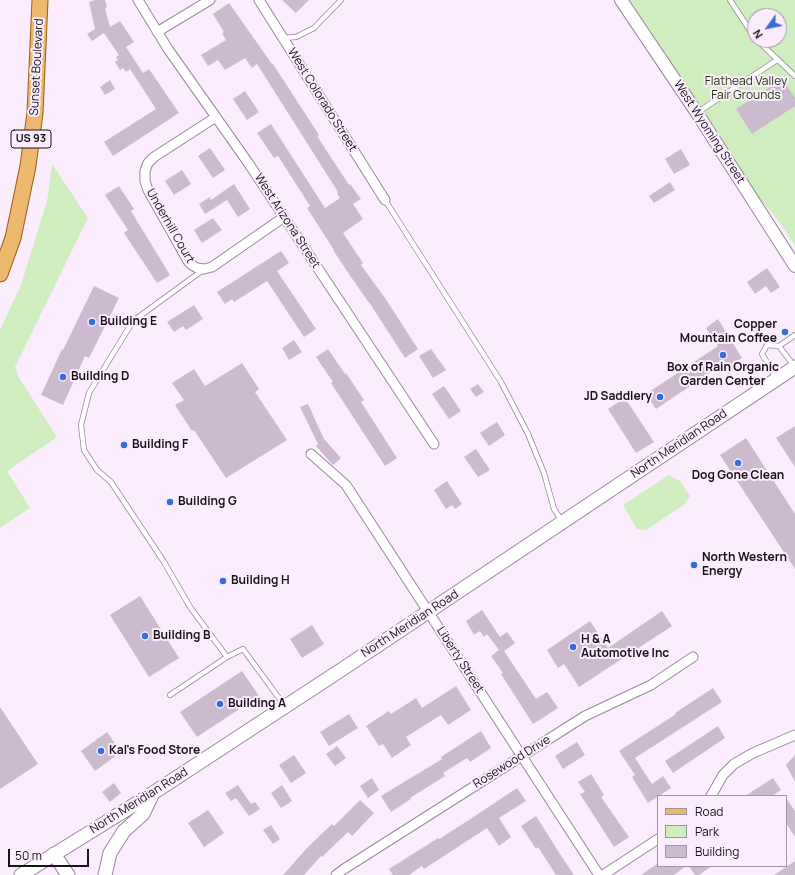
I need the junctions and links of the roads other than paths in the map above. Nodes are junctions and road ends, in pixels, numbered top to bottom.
1 (40, 0) edge
2 (138, 0) edge
3 (210, 0) edge
4 (259, 0) edge
5 (341, 0) edge
6 (621, 0) edge
7 (730, 0) edge
8 (747, 26) edge
9 (157, 32) junction
10 (283, 38) junction
11 (765, 48) edge
12 (777, 60) junction
13 (795, 76) edge
14 (697, 113) junction
15 (216, 116) junction
16 (385, 200) joint
17 (284, 217) junction
18 (795, 266) edge
19 (204, 269) junction
20 (0, 274) edge
21 (795, 335) edge
22 (779, 346) junction
23 (795, 367) edge
24 (776, 379) junction
25 (434, 444) dead end
26 (311, 454) dead end
27 (563, 523) junction
28 (429, 612) junction
29 (227, 657) junction
30 (693, 657) dead end
31 (170, 695) dead end
32 (285, 707) junction
33 (795, 735) edge
34 (522, 755) junction
35 (153, 793) junction
36 (712, 795) edge
37 (657, 840) edge
38 (54, 854) junction
39 (21, 875) edge
40 (68, 875) edge
41 (105, 875) edge
42 (336, 875) edge
43 (599, 875) edge
44 (603, 875) edge

1 - 20 main road, Sunset Boulevard / US 93
2 - 9 street, West Arizona Street
3 - 9 street
4 - 10 street, West Colorado Street
5 - 10 lane
6 - 14 street, West Wyoming Street
7 - 8 lane
9 - 15 street, West Arizona Street
10 - 16 street, West Colorado Street
11 - 12 lane
12 - 13 lane
12 - 14 lane
14 - 18 street, West Wyoming Street
15 - 17 street, West Arizona Street
15 - 19 street, Underhill Court
16 - 27 lane
17 - 19 street, Underhill Court
17 - 25 street, West Arizona Street
19 - 29 lane
21 - 22 lane
22 - 23 lane
22 - 24 lane
23 - 24 main road, North Meridian Road
24 - 27 main road, North Meridian Road
26 - 28 street, Liberty Street
27 - 28 main road, North Meridian Road
28 - 32 main road, North Meridian Road
28 - 34 street, Liberty Street
29 - 31 lane
29 - 32 lane
30 - 34 street, Rosewood Drive
32 - 35 main road, North Meridian Road
33 - 36 street
34 - 42 street, Rosewood Drive
34 - 43 street, Liberty Street
35 - 38 main road, North Meridian Road
35 - 41 main road
37 - 44 street
38 - 39 main road, North Meridian Road
38 - 40 main road

